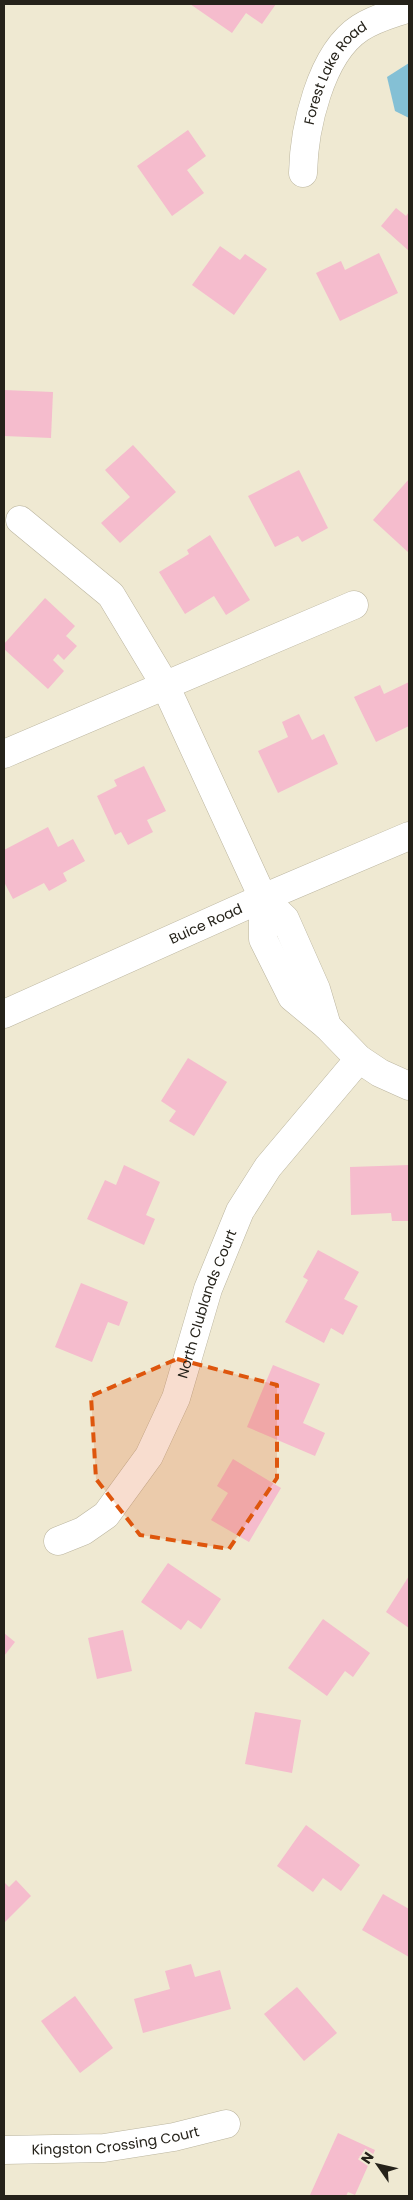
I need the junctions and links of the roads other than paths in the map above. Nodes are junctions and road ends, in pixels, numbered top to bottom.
1 (409, 8) edge
2 (303, 173) dead end
3 (20, 520) dead end
4 (354, 605) dead end
5 (165, 685) junction
6 (4, 754) edge
7 (409, 836) edge
8 (262, 898) junction
9 (4, 1014) edge
10 (359, 1059) junction
11 (409, 1086) edge
12 (58, 1541) dead end
13 (226, 2124) dead end
14 (4, 2150) edge

1 - 2 street, Forest Lake Road
3 - 5 street
4 - 5 street
5 - 6 street
5 - 8 street
7 - 8 street, Buice Road
8 - 9 street, Buice Road
8 - 10 street
10 - 11 street
10 - 12 street, North Clublands Court
13 - 14 street, Kingston Crossing Court

